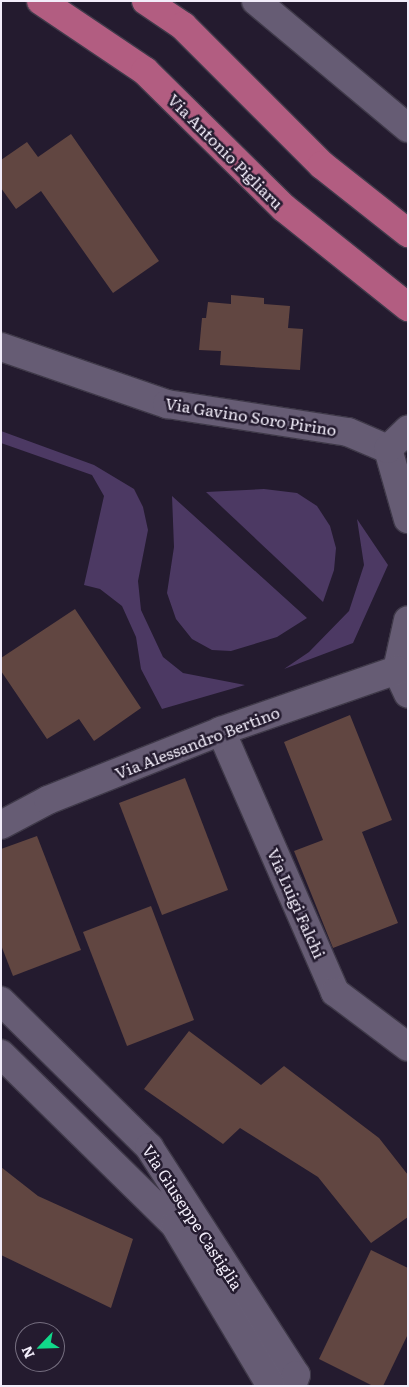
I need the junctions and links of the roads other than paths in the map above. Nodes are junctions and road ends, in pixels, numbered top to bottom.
1 (41, 1) edge
2 (146, 1) edge
3 (256, 1) edge
4 (408, 128) edge
5 (408, 233) edge
6 (408, 307) edge
7 (1, 347) edge
8 (408, 430) edge
9 (388, 449) junction
10 (408, 519) edge
11 (408, 620) edge
12 (402, 682) edge
13 (221, 731) junction
14 (1, 825) edge
15 (1, 1001) edge
16 (408, 1047) edge
17 (1, 1054) edge
18 (271, 1386) edge
19 (292, 1386) edge

1 - 6 main road, Via Antonio Pigliaru
2 - 5 main road
3 - 4 street
7 - 9 street, Via Gavino Soro Pirino
8 - 9 street
9 - 10 street
11 - 12 street
12 - 13 street, Via Alessandro Bertino
13 - 14 street, Via Alessandro Bertino
13 - 16 street, Via Luigi Falchi
15 - 19 street, Via Giuseppe Castiglia
17 - 18 street, Via Giuseppe Castiglia

